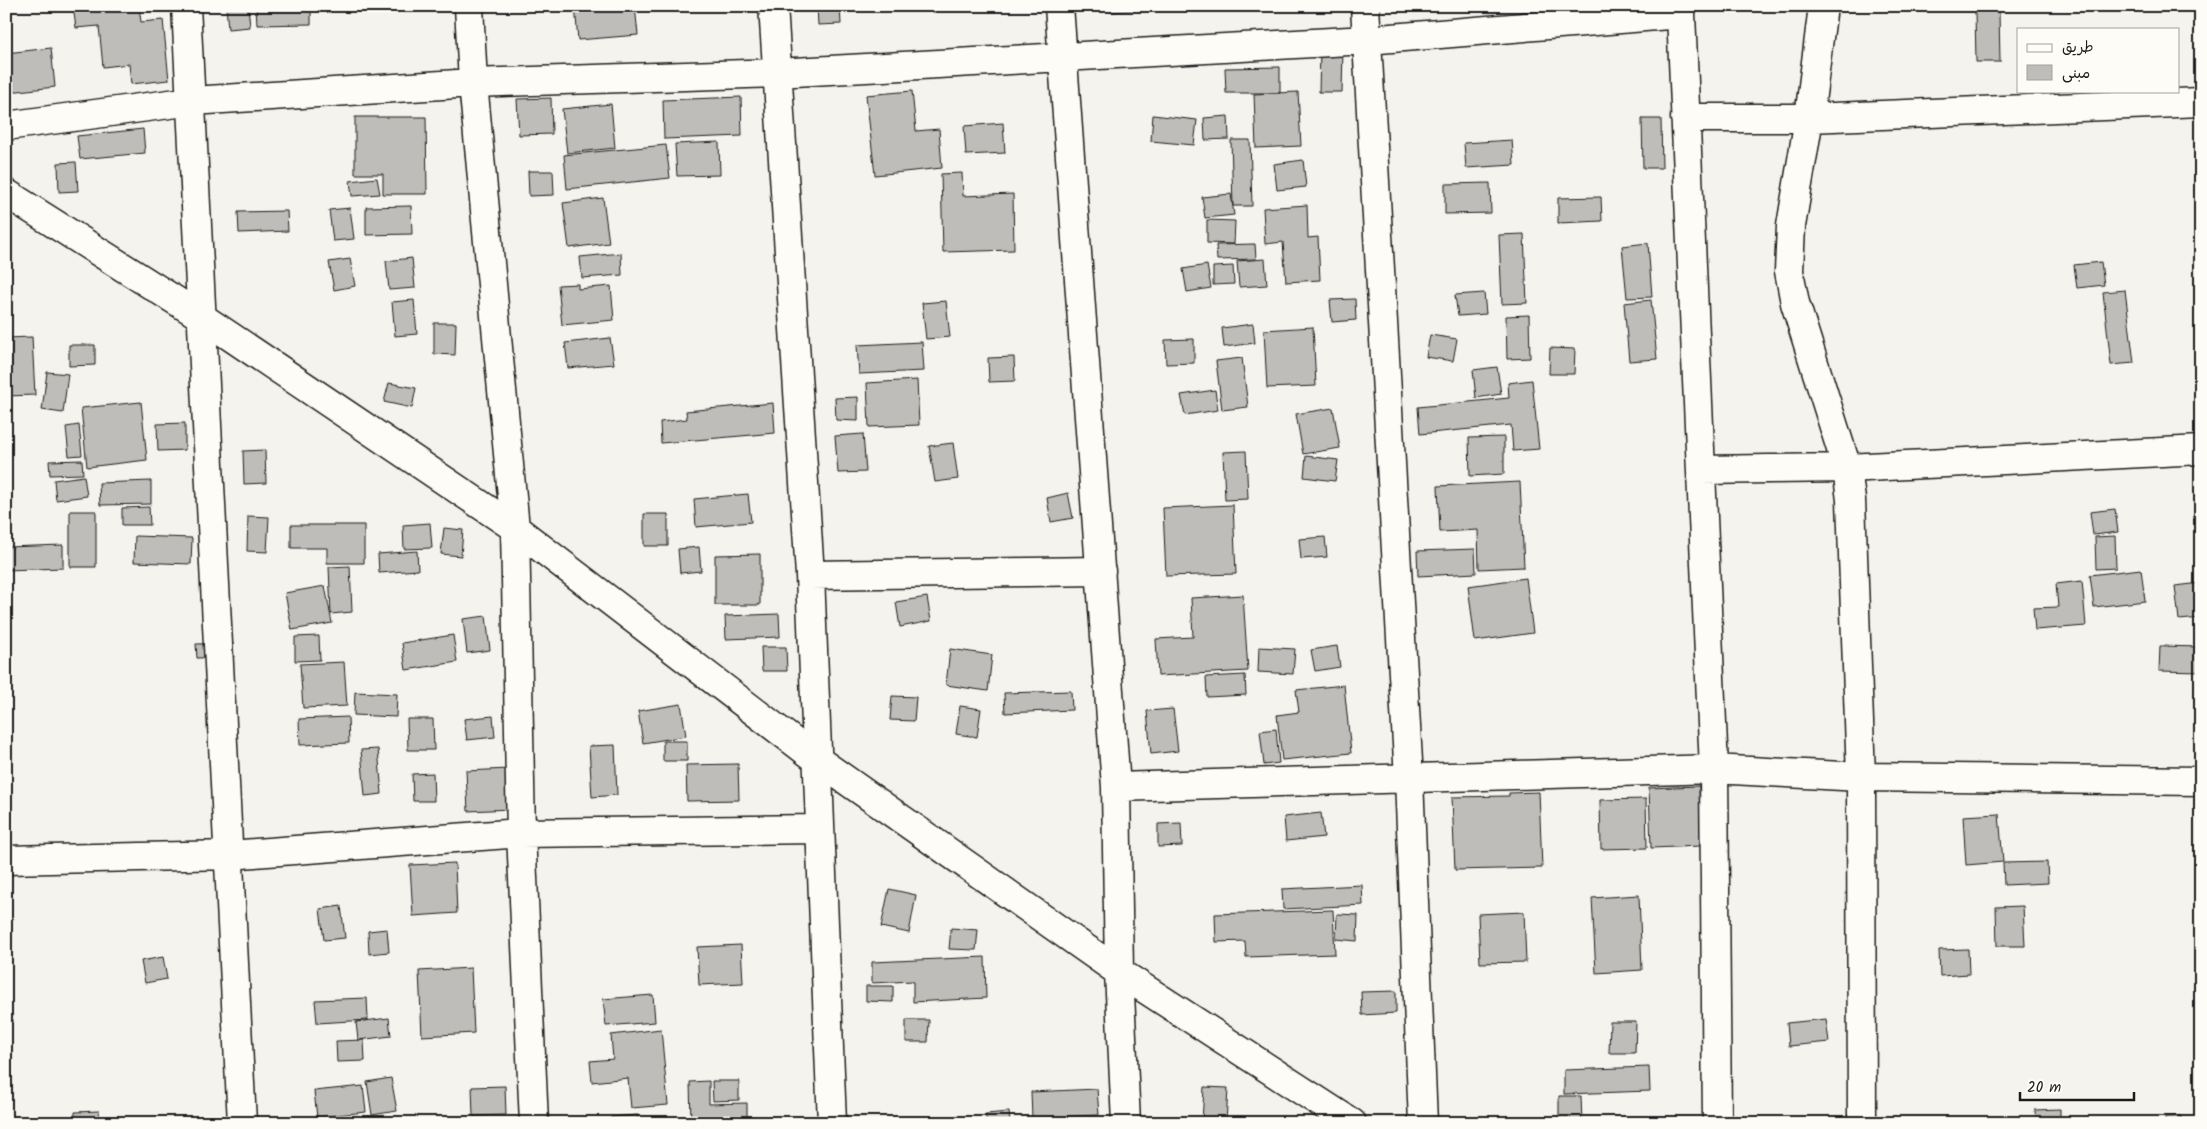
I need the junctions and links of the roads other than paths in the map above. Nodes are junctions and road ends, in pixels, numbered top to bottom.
1 (186, 6) edge
2 (469, 6) edge
3 (773, 6) edge
4 (1059, 6) edge
5 (1365, 6) edge
6 (1822, 6) edge
7 (1681, 10) edge
8 (1367, 40) junction
9 (1062, 56) junction
10 (776, 73) junction
11 (473, 83) junction
12 (192, 101) junction
13 (2201, 102) edge
14 (1685, 118) junction
15 (1809, 118) junction
16 (6, 126) edge
17 (6, 193) edge
18 (200, 316) junction
19 (2201, 450) edge
20 (1847, 468) junction
21 (1701, 470) junction
22 (515, 528) junction
23 (1101, 571) junction
24 (810, 576) junction
25 (819, 760) junction
26 (1714, 769) junction
27 (1861, 777) junction
28 (1409, 779) junction
29 (2201, 781) edge
30 (1116, 787) junction
31 (820, 829) junction
32 (522, 833) junction
33 (229, 855) junction
34 (6, 860) edge
35 (1119, 972) junction
36 (242, 1123) edge
37 (534, 1123) edge
38 (832, 1123) edge
39 (1126, 1123) edge
40 (1352, 1123) edge
41 (1423, 1123) edge
42 (1717, 1123) edge
43 (1862, 1123) edge

1 - 12 street
2 - 11 street
3 - 10 street
4 - 9 street
5 - 8 street
6 - 15 street
7 - 8 street
7 - 14 street
8 - 9 street
8 - 28 street
9 - 10 street
9 - 23 street
10 - 11 street
10 - 24 street
11 - 12 street
11 - 22 street
12 - 16 street
12 - 18 street
13 - 15 street
14 - 15 street
14 - 21 street
15 - 20 street
17 - 18 street
18 - 22 street
18 - 33 street
19 - 20 street
20 - 21 street
20 - 27 street
21 - 26 street
22 - 25 street
22 - 32 street
23 - 24 street
23 - 30 street
24 - 25 street
25 - 31 street
25 - 35 street
26 - 27 street
26 - 28 street
26 - 42 street
27 - 29 street
27 - 43 street
28 - 30 street
28 - 41 street
30 - 35 street
31 - 32 street
31 - 38 street
32 - 33 street
32 - 37 street
33 - 34 street
33 - 36 street
35 - 39 street
35 - 40 street

